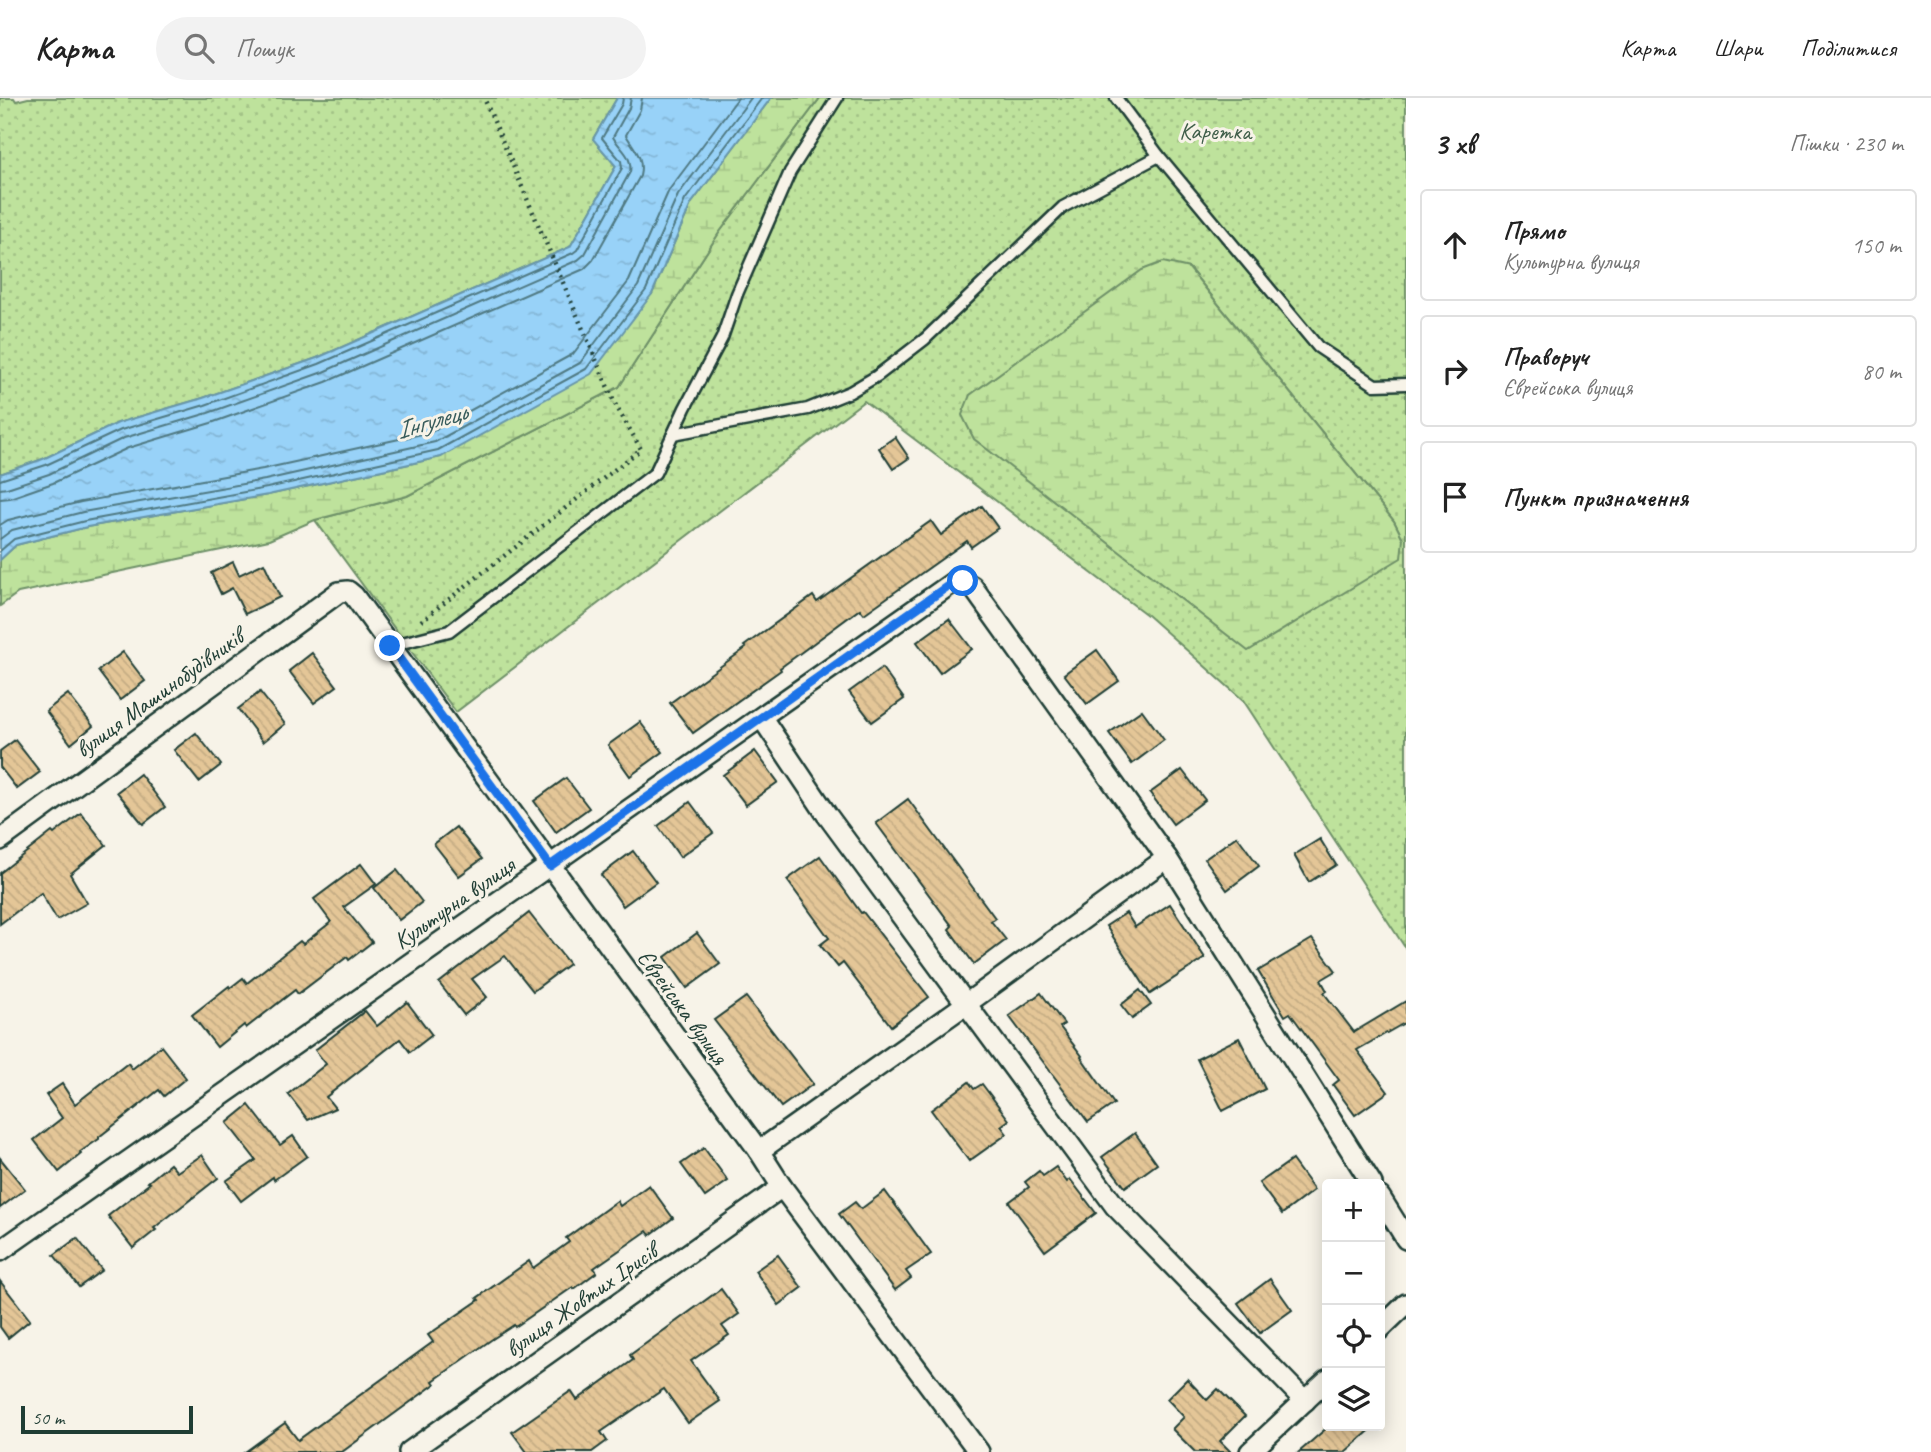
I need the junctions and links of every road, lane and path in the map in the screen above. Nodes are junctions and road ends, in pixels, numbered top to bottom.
1 (484, 98) edge
2 (837, 98) edge
3 (1116, 98) edge
4 (1159, 156) junction
5 (1406, 384) edge
6 (673, 434) junction
7 (348, 591) joint
8 (390, 646) junction
9 (762, 718) junction
10 (0, 840) edge
11 (1167, 858) junction
12 (550, 866) junction
13 (966, 1004) junction
14 (759, 1151) junction
15 (1369, 1179) edge
16 (782, 1187) junction
17 (1385, 1205) edge
18 (1406, 1239) edge
19 (0, 1251) edge
20 (1406, 1304) edge
21 (1385, 1324) edge
22 (1322, 1385) edge
23 (1305, 1401) junction
24 (408, 1452) edge
25 (979, 1452) edge
26 (1250, 1452) edge

1 - 8 path
2 - 6 lane
3 - 4 lane
4 - 5 lane
4 - 6 lane
6 - 8 lane
7 - 8 street, Єврейська вулиця
7 - 10 street, вулиця Машинобудівників
8 - 12 street, Єврейська вулиця
9 - 11 street, Культурна вулиця
9 - 12 street, Культурна вулиця
9 - 13 street
11 - 13 street
11 - 15 street
12 - 14 street, Єврейська вулиця
12 - 19 street, Культурна вулиця
13 - 14 street
13 - 23 street
14 - 16 street, Єврейська вулиця
16 - 24 street, вулиця Жовтих Ірисів
16 - 25 street, Єврейська вулиця
17 - 18 street
20 - 21 street
22 - 23 street
23 - 26 street

